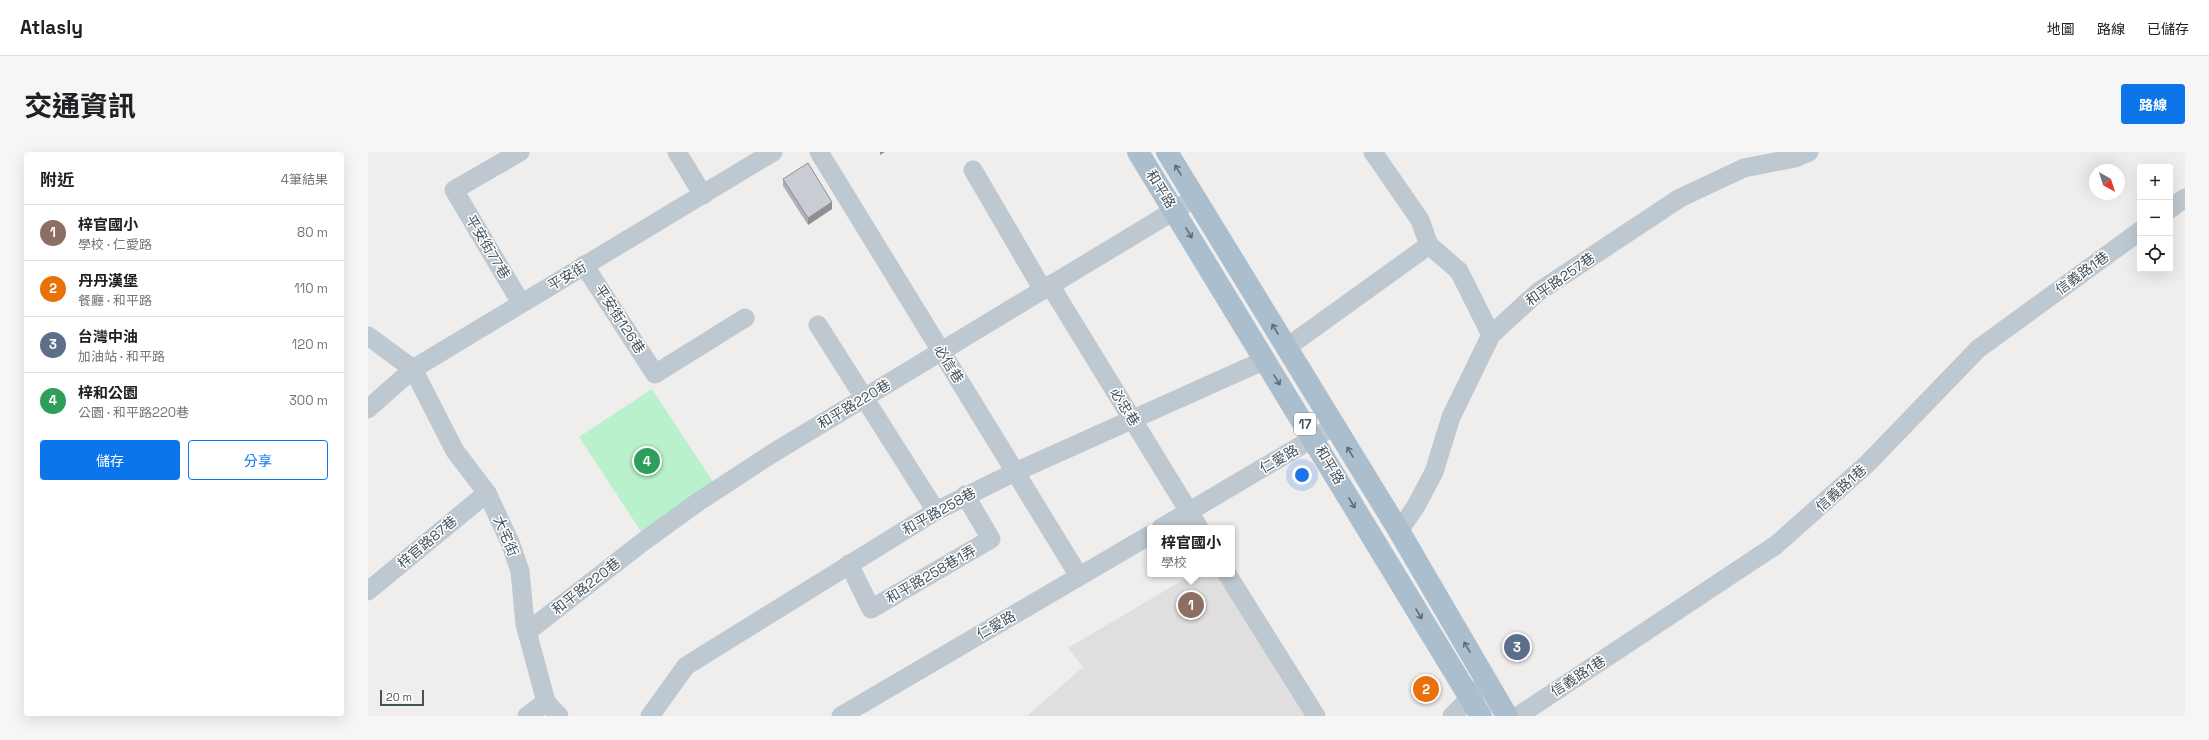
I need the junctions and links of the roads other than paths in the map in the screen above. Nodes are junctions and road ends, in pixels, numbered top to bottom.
1 (520, 152) edge
2 (677, 152) edge
3 (773, 152) edge
4 (819, 152) edge
5 (1138, 152) edge
6 (1167, 152) edge
7 (1373, 152) edge
8 (1809, 152) edge
9 (973, 170) dead end
10 (703, 195) junction
11 (1195, 198) junction
12 (2185, 198) edge
13 (2173, 207) edge
14 (1175, 209) junction
15 (2137, 233) edge
16 (1429, 245) junction
17 (584, 265) junction
18 (1047, 288) junction
19 (521, 303) junction
20 (745, 318) dead end
21 (818, 325) dead end
22 (1490, 334) junction
23 (368, 336) edge
24 (1286, 348) junction
25 (941, 351) junction
26 (1265, 360) junction
27 (413, 369) junction
28 (863, 398) junction
29 (368, 409) edge
30 (1132, 419) junction
31 (1334, 426) junction
32 (1314, 438) junction
33 (1015, 472) junction
34 (487, 493) junction
35 (965, 495) junction
36 (936, 511) junction
37 (1188, 512) junction
38 (1166, 525) edge
39 (1196, 525) edge
40 (1399, 531) junction
41 (1147, 536) edge
42 (848, 564) junction
43 (1079, 576) junction
44 (1229, 577) edge
45 (368, 591) edge
46 (527, 632) junction
47 (1487, 681) junction
48 (1470, 698) junction
49 (546, 702) junction
50 (527, 716) edge
51 (559, 716) edge
52 (650, 716) edge
53 (841, 716) edge
54 (1316, 716) edge
55 (1452, 716) edge
56 (1481, 716) edge
57 (1507, 716) edge
58 (1518, 716) edge

1 - 19 street, 平安街77巷
2 - 10 street
3 - 10 street, 平安街
4 - 25 street, 必信巷
5 - 14 main road, 和平路 / 17
11 -> 6 main road, 和平路 / 17
7 - 16 street
8 - 22 street, 和平路257巷
9 - 18 street, 必忠巷
10 - 17 street, 平安街
11 - 14 street, 和平路220巷
24 -> 11 main road, 和平路 / 17
12 - 13 street
14 - 18 street, 和平路220巷
14 -> 26 main road, 和平路 / 17
15 - 58 street, 信義路1巷
16 - 22 street
16 - 24 street
17 - 19 street, 平安街
17 - 20 street, 平安街126巷
18 - 25 street, 和平路220巷
18 - 30 street, 必忠巷
19 - 27 street, 平安街
21 - 28 street
22 - 40 street, 和平路257巷
23 - 27 street
24 - 31 main road, 和平路 / 17
25 - 28 street, 和平路220巷
25 - 33 street, 必信巷
26 - 30 street, 和平路258巷
26 -> 32 main road, 和平路 / 17
27 - 29 street, 平安街
27 - 34 street, 大宅街
28 - 36 street
28 - 46 street, 和平路220巷
30 - 33 street, 和平路258巷
30 - 37 street, 必忠巷
31 - 32 street, 仁愛路
40 -> 31 main road, 和平路 / 17
32 - 37 street, 仁愛路
32 -> 48 main road, 和平路 / 17
33 - 35 street, 和平路258巷
33 - 43 street, 必信巷
34 - 45 street, 梓官路87巷
34 - 46 street, 大宅街
35 - 36 street, 和平路258巷
35 - 42 street, 和平路258巷1弄
36 - 42 street, 和平路258巷
37 - 38 street, 仁愛路
37 - 39 street, 必忠巷
47 -> 40 main road, 和平路 / 17
41 - 43 street, 仁愛路
42 - 52 street, 和平路258巷
43 - 53 street, 仁愛路
44 - 54 street
46 - 49 street, 大宅街
47 - 48 street
47 - 57 main road, 17
48 - 55 street
48 - 56 main road, 17
49 - 50 street
49 - 51 street, 大宅街

